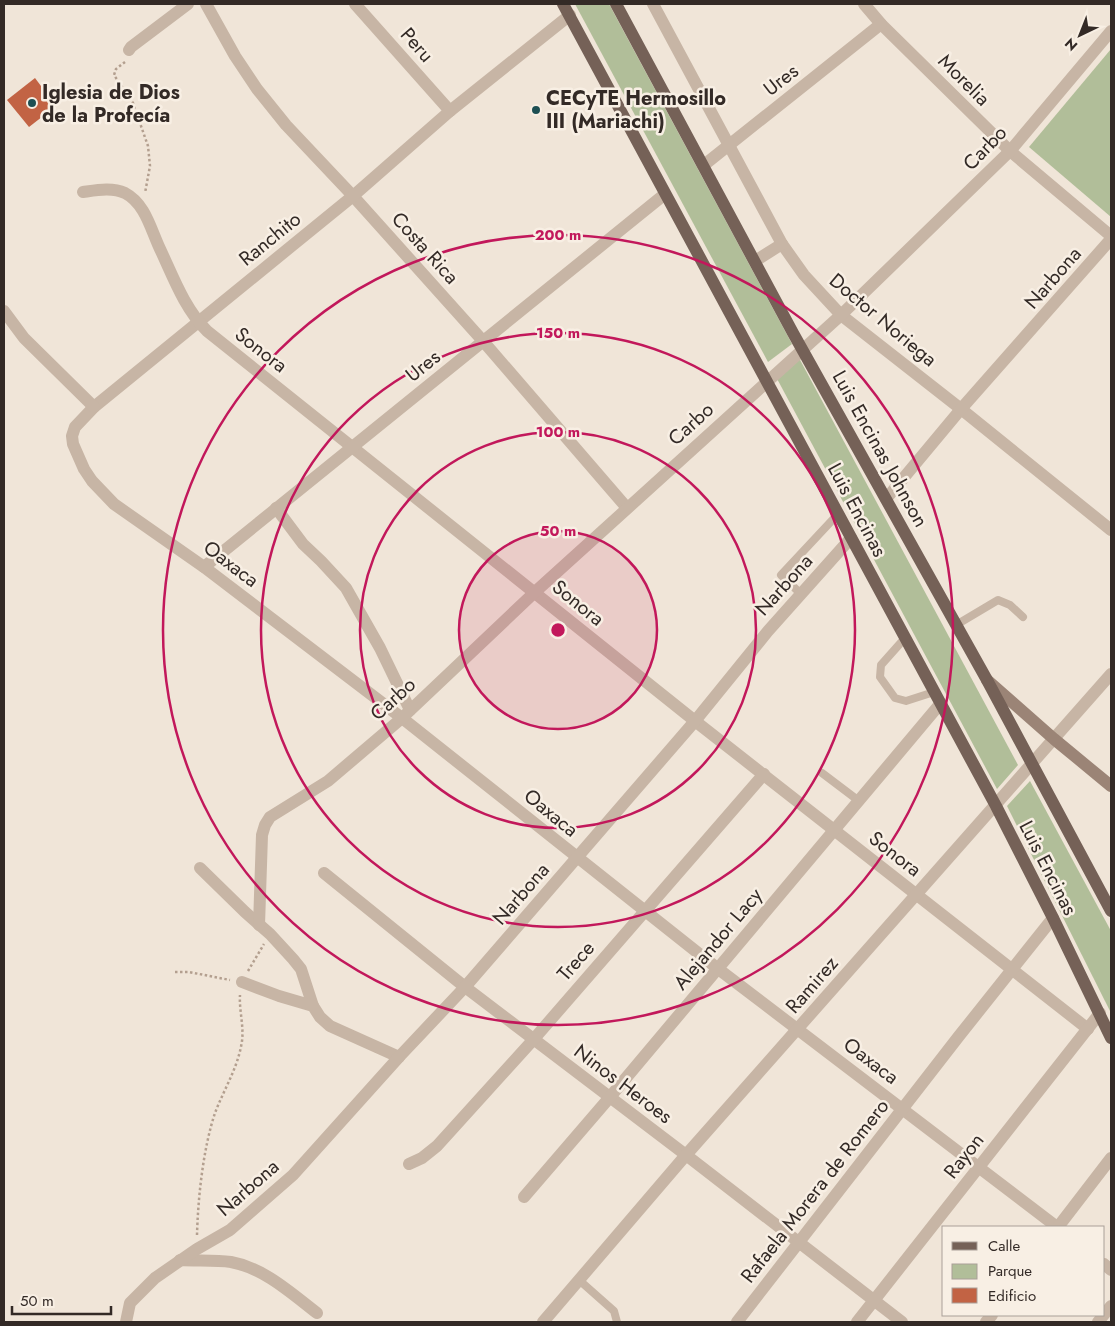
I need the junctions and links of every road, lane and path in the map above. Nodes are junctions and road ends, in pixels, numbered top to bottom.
1 (188, 4) edge
2 (206, 4) edge
3 (356, 4) edge
4 (563, 4) edge
5 (616, 4) edge
6 (653, 4) edge
7 (864, 4) edge
8 (570, 15) junction
9 (881, 24) junction
10 (1111, 31) edge
11 (129, 50) joint
12 (450, 111) junction
13 (728, 145) junction
14 (1010, 151) junction
15 (704, 165) junction
16 (83, 192) dead end
17 (665, 194) junction
18 (353, 196) junction
19 (143, 209) junction
20 (1111, 238) edge
21 (782, 244) junction
22 (755, 261) junction
23 (4, 312) edge
24 (841, 315) junction
25 (198, 321) junction
26 (483, 341) junction
27 (803, 349) junction
28 (766, 382) junction
29 (94, 406) junction
30 (962, 409) junction
31 (353, 446) junction
32 (886, 499) junction
33 (276, 508) junction
34 (627, 508) junction
35 (838, 514) junction
36 (1111, 530) edge
37 (851, 538) junction
38 (204, 567) junction
39 (535, 592) junction
40 (801, 594) junction
41 (1022, 617) dead end
42 (956, 624) junction
43 (905, 638) junction
44 (1111, 674) edge
45 (987, 680) junction
46 (934, 692) junction
47 (940, 704) junction
48 (406, 714) junction
49 (695, 721) junction
50 (1054, 739) junction
51 (1033, 764) junction
52 (822, 773) dead end
53 (764, 774) junction
54 (1111, 786) edge
55 (859, 801) junction
56 (996, 806) junction
57 (835, 830) junction
58 (577, 858) junction
59 (200, 868) dead end
60 (324, 873) dead end
61 (917, 895) junction
62 (644, 911) junction
63 (1111, 911) edge
64 (1053, 918) junction
65 (259, 925) junction
66 (270, 934) junction
67 (717, 968) junction
68 (1012, 969) junction
69 (175, 972) dead end
70 (242, 982) junction
71 (465, 988) junction
72 (313, 1006) junction
73 (1100, 1013) junction
74 (1088, 1029) junction
75 (797, 1030) junction
76 (1111, 1038) edge
77 (533, 1040) junction
78 (399, 1056) junction
79 (610, 1097) junction
80 (903, 1109) junction
81 (686, 1155) junction
82 (1111, 1158) edge
83 (409, 1164) dead end
84 (979, 1167) junction
85 (524, 1196) dead end
86 (1057, 1226) edge
87 (1059, 1226) edge
88 (798, 1242) junction
89 (197, 1249) junction
90 (180, 1260) junction
91 (579, 1280) junction
92 (874, 1300) junction
93 (316, 1313) dead end
94 (126, 1322) edge
95 (543, 1322) edge
96 (617, 1322) edge
97 (737, 1322) edge
98 (857, 1322) edge
99 (902, 1322) edge

1 - 11 street
2 - 18 street, Costa Rica
3 - 12 street, Peru
4 - 8 main road, Luis Encinas
5 - 15 main road, Luis Encinas Johnson
6 - 13 street, Doctor Noriega
7 - 9 street, Morelia
8 - 12 street, Ranchito
8 - 17 main road, Luis Encinas
9 - 13 street, Ures
9 - 14 street, Morelia
10 - 14 street, Carbo
11 - 19 path
12 - 18 street, Ranchito
13 - 15 street, Ures
13 - 21 street, Doctor Noriega
14 - 20 street, Morelia
14 - 24 street, Carbo
15 - 22 main road, Luis Encinas Johnson
16 - 19 street, Sonora
17 - 26 street, Ures
17 - 28 main road, Luis Encinas
18 - 25 street, Ranchito
18 - 26 street, Costa Rica
19 - 25 street, Sonora
20 - 30 street, Narbona
21 - 22 street
21 - 24 street, Doctor Noriega
22 - 27 main road, Luis Encinas Johnson
23 - 29 street
24 - 27 street, Carbo
24 - 30 street, Doctor Noriega
25 - 29 street, Ranchito
25 - 31 street, Sonora
26 - 31 street, Ures
26 - 34 street, Costa Rica
27 - 28 street, Carbo
27 - 32 main road, Luis Encinas Johnson
28 - 34 street, Carbo
28 - 35 main road, Luis Encinas
29 - 38 street, Oaxaca
30 - 32 street, Narbona
30 - 36 street, Doctor Noriega
31 - 33 street, Ures
31 - 39 street, Sonora
32 - 42 main road, Luis Encinas Johnson
33 - 38 street, Ures
33 - 48 street
34 - 39 street, Carbo
35 - 37 main road, Luis Encinas
35 - 40 lane
37 - 40 street, Narbona
37 - 43 main road, Luis Encinas
38 - 48 street, Oaxaca
39 - 48 street, Carbo
39 - 49 street, Sonora
40 - 49 street, Narbona
41 - 42 lane
42 - 45 main road, Luis Encinas Johnson
43 - 46 main road, Luis Encinas
43 - 46 lane
44 - 50 street, Ramirez
45 - 50 main road
45 - 51 main road, Luis Encinas Johnson
46 - 47 main road, Luis Encinas
47 - 55 street, Alejandor Lacy
47 - 56 main road, Luis Encinas
48 - 58 street, Oaxaca
48 - 65 street, Carbo
49 - 53 street, Sonora
49 - 58 street, Narbona
50 - 51 street, Ramirez
50 - 54 main road
51 - 56 street, Ramirez
51 - 63 main road, Luis Encinas Johnson
52 - 55 lane
53 - 57 street, Sonora
53 - 62 street, Trece
55 - 57 street, Alejandor Lacy
56 - 61 street, Ramirez
56 - 64 main road, Luis Encinas
57 - 61 street, Sonora
57 - 67 street, Alejandor Lacy
58 - 62 street, Oaxaca
58 - 71 street, Narbona
59 - 65 street
60 - 71 street, Ninos Heroes
61 - 68 street, Sonora
61 - 75 street, Ramirez
62 - 67 street, Oaxaca
62 - 77 street, Trece
64 - 68 street, Rafaela Morera de Romero
64 - 73 main road, Luis Encinas
65 - 66 street
66 - 70 path
66 - 72 street
67 - 75 street, Oaxaca
67 - 79 street, Alejandor Lacy
68 - 74 street, Sonora
68 - 80 street, Rafaela Morera de Romero
69 - 70 path
70 - 72 street
70 - 89 path
71 - 77 street, Ninos Heroes
71 - 78 street, Narbona
72 - 78 street
73 - 74 street, Rayon
73 - 76 main road, Luis Encinas
74 - 84 street, Rayon
75 - 80 street, Oaxaca
75 - 81 street, Ramirez
77 - 79 street, Ninos Heroes
77 - 83 street, Trece
78 - 89 street, Narbona
79 - 81 street, Ninos Heroes
79 - 85 street, Alejandor Lacy
80 - 84 street, Oaxaca
80 - 88 street, Rafaela Morera de Romero
81 - 88 street, Ninos Heroes
81 - 91 street, Ramirez
82 - 87 street
84 - 86 street, Oaxaca
84 - 92 street, Rayon
88 - 92 street, Ninos Heroes
88 - 97 street, Rafaela Morera de Romero
89 - 90 street, Narbona
90 - 93 street
90 - 94 street, Narbona
91 - 95 street, Ramirez
91 - 96 lane
92 - 98 street, Rayon
92 - 99 street, Ninos Heroes

